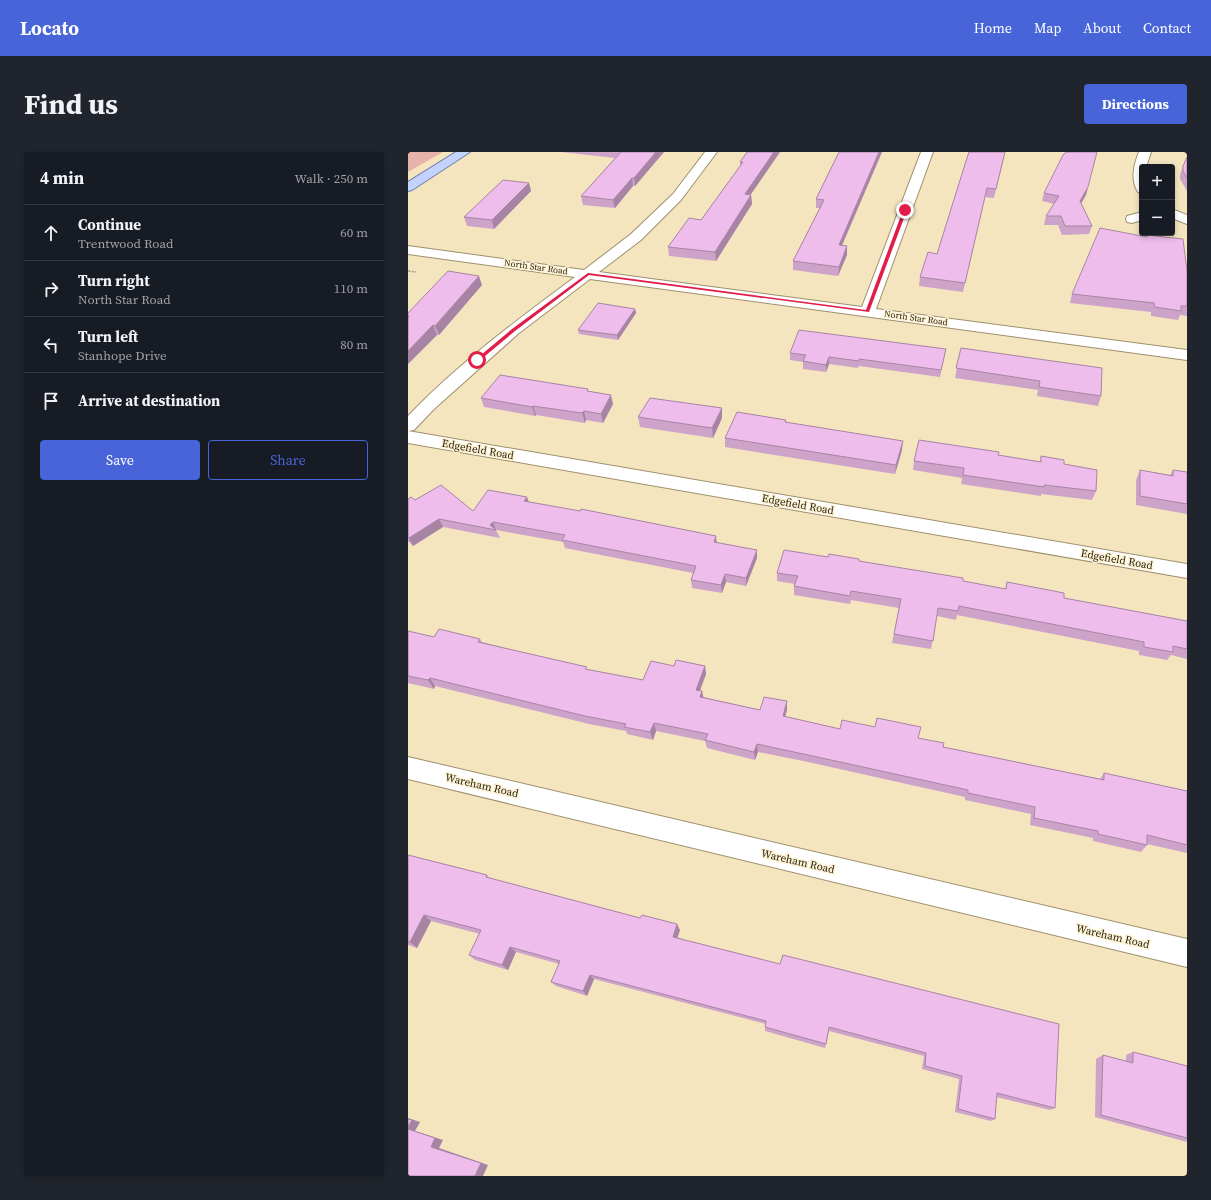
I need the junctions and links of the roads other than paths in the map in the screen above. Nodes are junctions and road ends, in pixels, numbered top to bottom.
1 (464, 152) edge
2 (711, 152) edge
3 (927, 152) edge
4 (1145, 152) edge
5 (1140, 164) edge
6 (408, 187) edge
7 (1175, 214) edge
8 (1187, 220) edge
9 (408, 250) edge
10 (588, 274) junction
11 (867, 312) junction
12 (1187, 355) edge
13 (408, 426) edge
14 (408, 437) edge
15 (1187, 571) edge
16 (408, 768) edge
17 (1187, 953) edge

1 - 6 main road
2 - 10 street
3 - 11 street
4 - 5 street
7 - 8 street
9 - 10 street, North Star Road
10 - 11 street, North Star Road
10 - 13 street
11 - 12 street, North Star Road
14 - 15 street, Edgefield Road
16 - 17 street, Wareham Road

